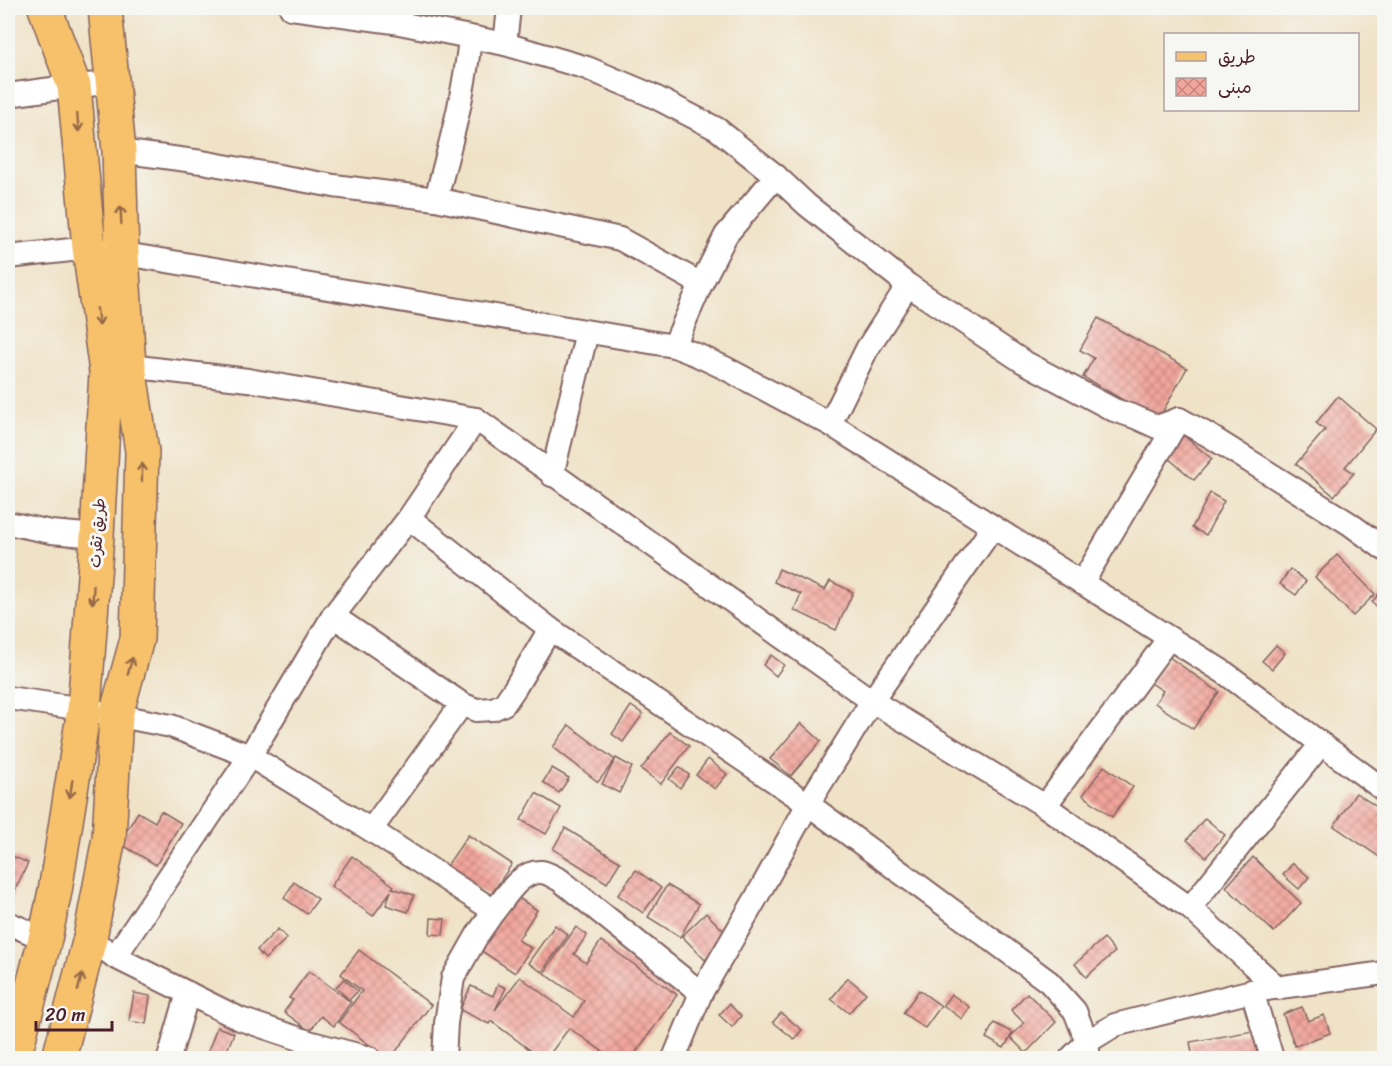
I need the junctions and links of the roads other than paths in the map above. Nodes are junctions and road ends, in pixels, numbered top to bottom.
1 (45, 8) edge
2 (105, 8) edge
3 (291, 8) edge
4 (509, 8) edge
5 (396, 15) edge
6 (470, 37) junction
7 (505, 44) junction
8 (111, 83) junction
9 (74, 86) junction
10 (8, 95) edge
11 (119, 151) junction
12 (776, 176) junction
13 (436, 199) junction
14 (89, 248) junction
15 (122, 255) junction
16 (8, 257) edge
17 (701, 284) junction
18 (908, 285) junction
19 (587, 332) junction
20 (674, 346) junction
21 (129, 366) junction
22 (1179, 418) junction
23 (476, 419) junction
24 (830, 424) junction
25 (552, 475) junction
26 (409, 518) junction
27 (8, 524) edge
28 (993, 527) junction
29 (98, 536) junction
30 (1384, 549) edge
31 (1082, 583) junction
32 (333, 616) junction
33 (550, 629) junction
34 (1169, 638) junction
35 (8, 698) edge
36 (872, 701) junction
37 (462, 704) junction
38 (84, 709) junction
39 (116, 715) junction
40 (1321, 744) junction
41 (250, 756) junction
42 (1384, 790) edge
43 (808, 804) junction
44 (1044, 806) junction
45 (371, 830) junction
46 (1190, 908) junction
47 (494, 911) junction
48 (8, 923) edge
49 (45, 939) junction
50 (102, 948) junction
51 (1384, 974) edge
52 (1278, 988) junction
53 (1252, 991) junction
54 (188, 993) junction
55 (701, 993) junction
56 (1088, 1050) edge
57 (14, 1059) edge
58 (59, 1059) edge
59 (169, 1059) edge
60 (369, 1059) edge
61 (444, 1059) edge
62 (674, 1059) edge
63 (1071, 1059) edge
64 (1272, 1059) edge

1 - 9 main road, طريق تقرت
2 - 8 main road
3 - 5 street
4 - 7 street
5 - 6 street
6 - 7 street
6 - 13 street
7 - 12 street
8 - 9 street
8 - 11 main road
9 - 10 street
9 -> 14 main road, طريق تقرت
11 - 13 street
15 -> 11 main road
12 - 17 street
12 - 18 street
13 - 17 street
14 - 15 street
14 - 16 street
14 -> 29 main road, طريق تقرت
15 - 19 street
15 - 21 main road
17 - 20 street
18 - 22 street
18 - 24 street
19 - 20 street
19 - 25 street
20 - 24 street
21 - 23 street
39 -> 21 main road
22 - 30 street
22 - 31 street
23 - 25 street
23 - 26 street
24 - 28 street
25 - 36 street
26 - 32 street
26 - 33 street
27 - 29 street
28 - 31 street
28 - 36 street
29 -> 38 main road, طريق تقرت
31 - 34 street
32 - 37 street
32 - 41 street
33 - 37 street
33 - 43 street
34 - 40 street
34 - 44 street
35 - 38 street
36 - 43 street
36 - 44 street
37 - 45 street
38 - 39 street
38 -> 49 main road, طريق تقرت
39 - 41 street
39 - 50 main road
40 - 42 street
40 - 46 street
41 - 45 street
41 - 50 street
43 - 55 street
43 - 56 street
44 - 46 street
45 - 47 street
46 - 52 street
47 - 55 street
47 - 61 street
48 - 49 street
49 - 57 main road, طريق تقرت
50 - 54 street
58 -> 50 main road
51 - 52 street
52 - 53 street
53 - 56 street
53 - 64 street
54 - 59 street
54 - 60 street
55 - 62 street
56 - 63 street

